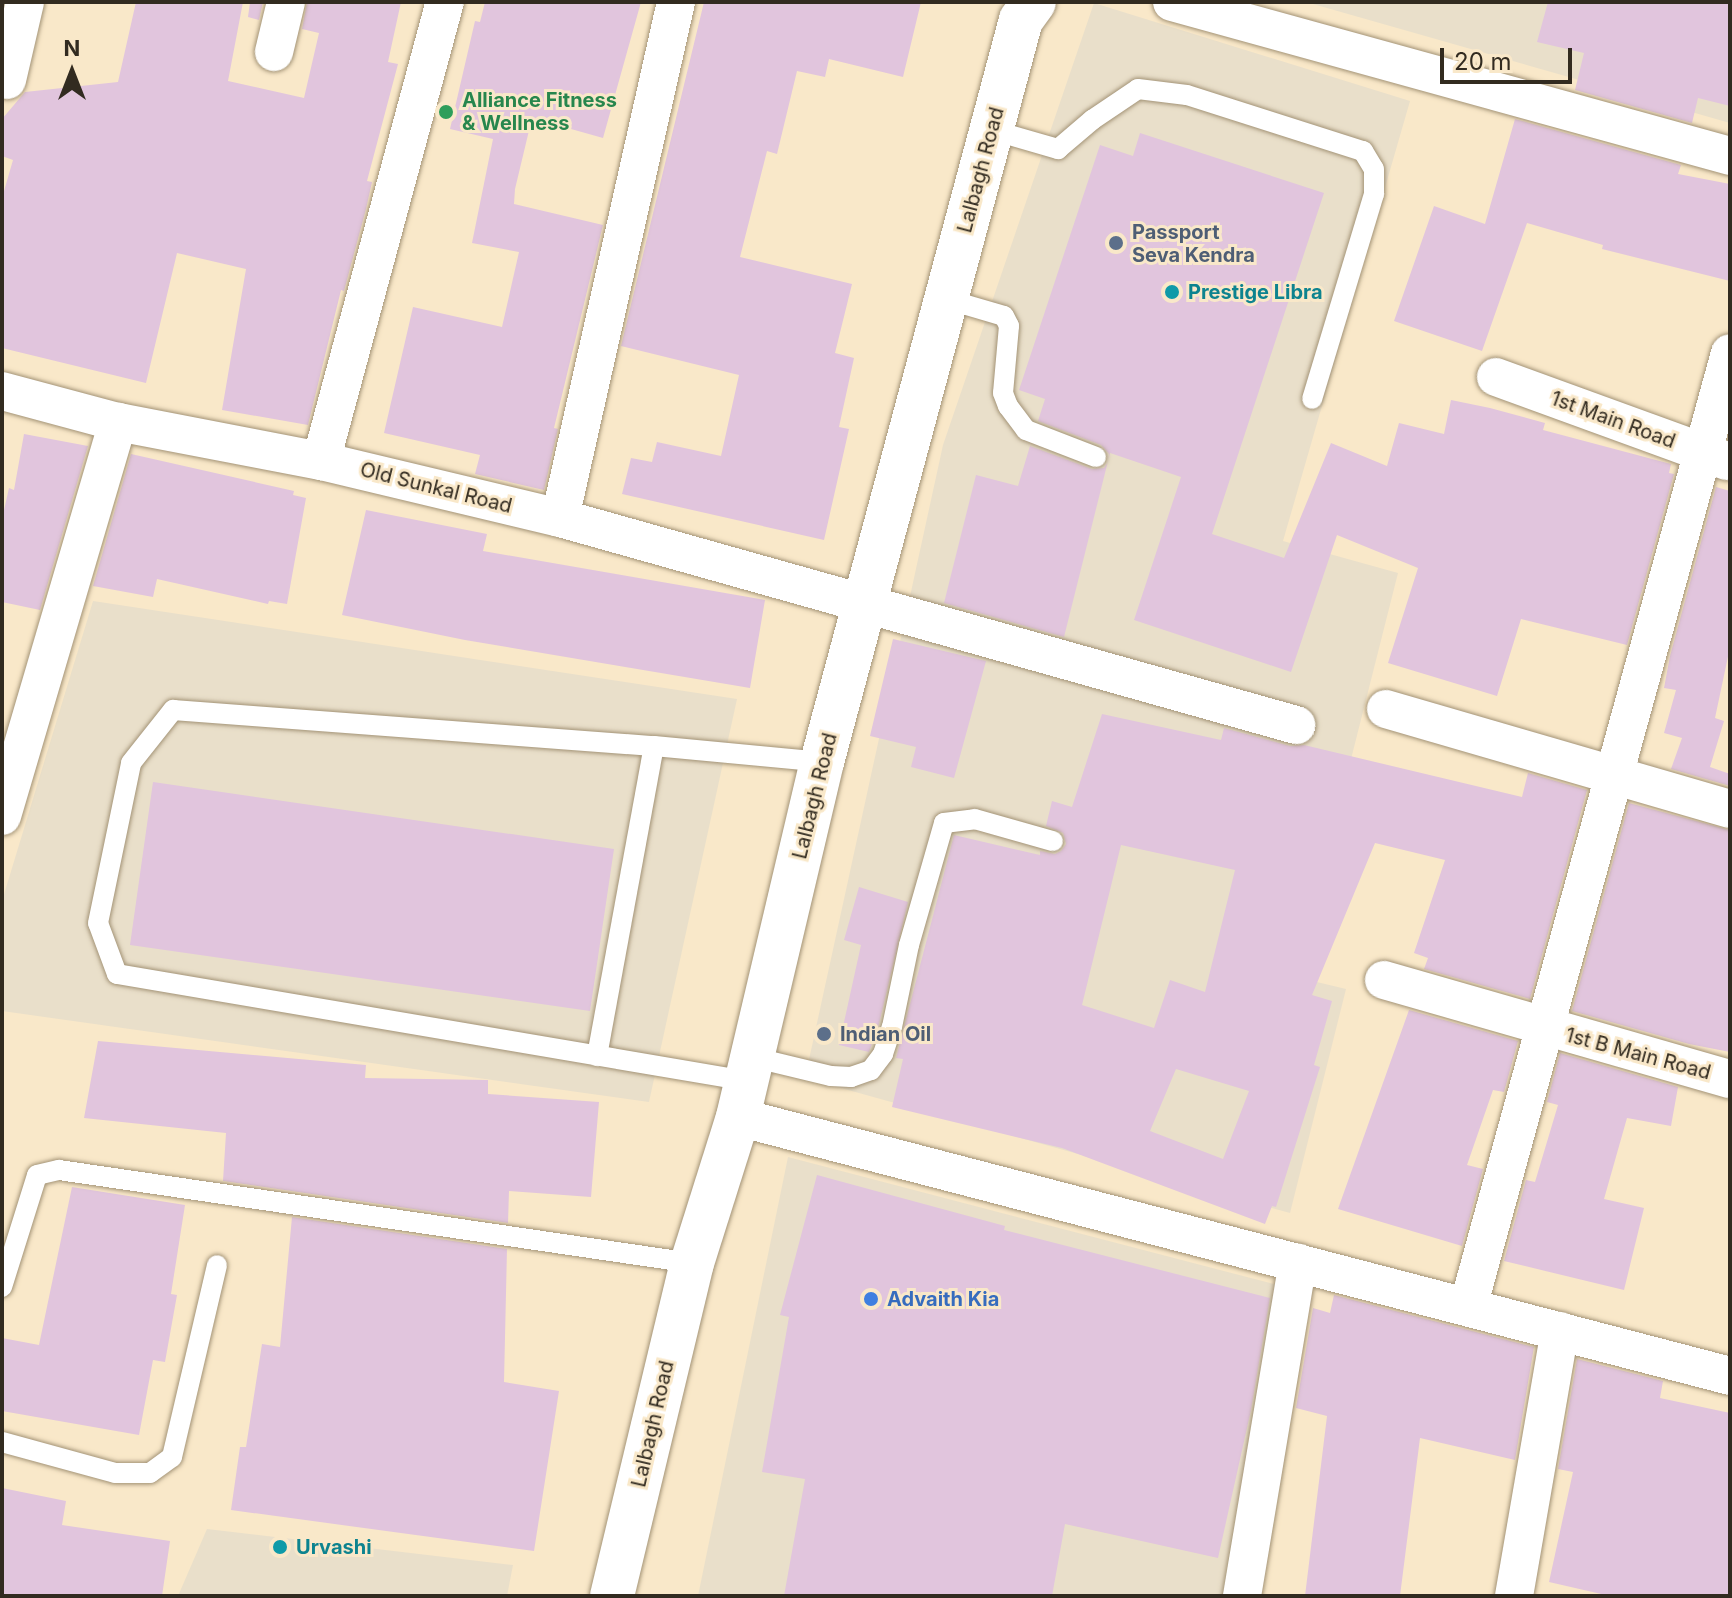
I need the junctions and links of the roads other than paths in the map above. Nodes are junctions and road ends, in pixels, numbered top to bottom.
1 (25, 2) edge
2 (286, 2) edge
3 (445, 2) edge
4 (676, 2) edge
5 (1034, 2) edge
6 (1172, 2) edge
7 (274, 52) dead end
8 (7, 80) dead end
9 (992, 130) junction
10 (1730, 156) edge
11 (946, 299) junction
12 (1730, 353) edge
13 (1496, 377) dead end
14 (2, 391) edge
15 (1312, 399) dead end
16 (118, 422) junction
17 (1096, 457) dead end
18 (1718, 458) edge
19 (321, 461) junction
20 (560, 518) junction
21 (866, 602) junction
22 (1386, 709) dead end
23 (1296, 725) dead end
24 (654, 746) junction
25 (822, 762) junction
26 (1612, 777) junction
27 (1730, 809) edge
28 (2, 816) edge
29 (1053, 841) dead end
30 (1384, 980) dead end
31 (1546, 1028) junction
32 (597, 1056) junction
33 (1730, 1079) edge
34 (746, 1085) junction
35 (692, 1263) junction
36 (1298, 1263) junction
37 (217, 1265) dead end
38 (2, 1287) edge
39 (1468, 1307) junction
40 (1560, 1331) junction
41 (1730, 1376) edge
42 (2, 1442) edge
43 (612, 1596) edge
44 (1242, 1596) edge
45 (1514, 1596) edge

1 - 8 street
2 - 7 street
3 - 19 street
4 - 20 street
5 - 9 main road, Lalbagh Road
6 - 10 street
9 - 11 main road, Lalbagh Road
9 - 15 lane
11 - 17 lane
11 - 21 main road, Lalbagh Road
12 - 18 street
13 - 18 street, 1st Main Road
14 - 16 street, Old Sunkal Road
16 - 19 street, Old Sunkal Road
16 - 28 street
18 - 26 street
19 - 20 street, Old Sunkal Road
20 - 21 street, Old Sunkal Road
21 - 23 street, Old Sunkal Road
21 - 25 main road, Lalbagh Road
22 - 26 street
24 - 25 lane
24 - 32 lane
24 - 32 lane
25 - 34 main road, Lalbagh Road
26 - 27 street
26 - 31 street
29 - 34 lane
30 - 31 street, 1st B Main Road
31 - 33 street, 1st B Main Road
31 - 39 street
32 - 34 lane
34 - 35 main road, Lalbagh Road
34 - 36 street
35 - 38 lane
35 - 43 main road, Lalbagh Road
36 - 39 street
36 - 44 street
37 - 42 lane
39 - 40 street
40 - 41 street
40 - 45 street

